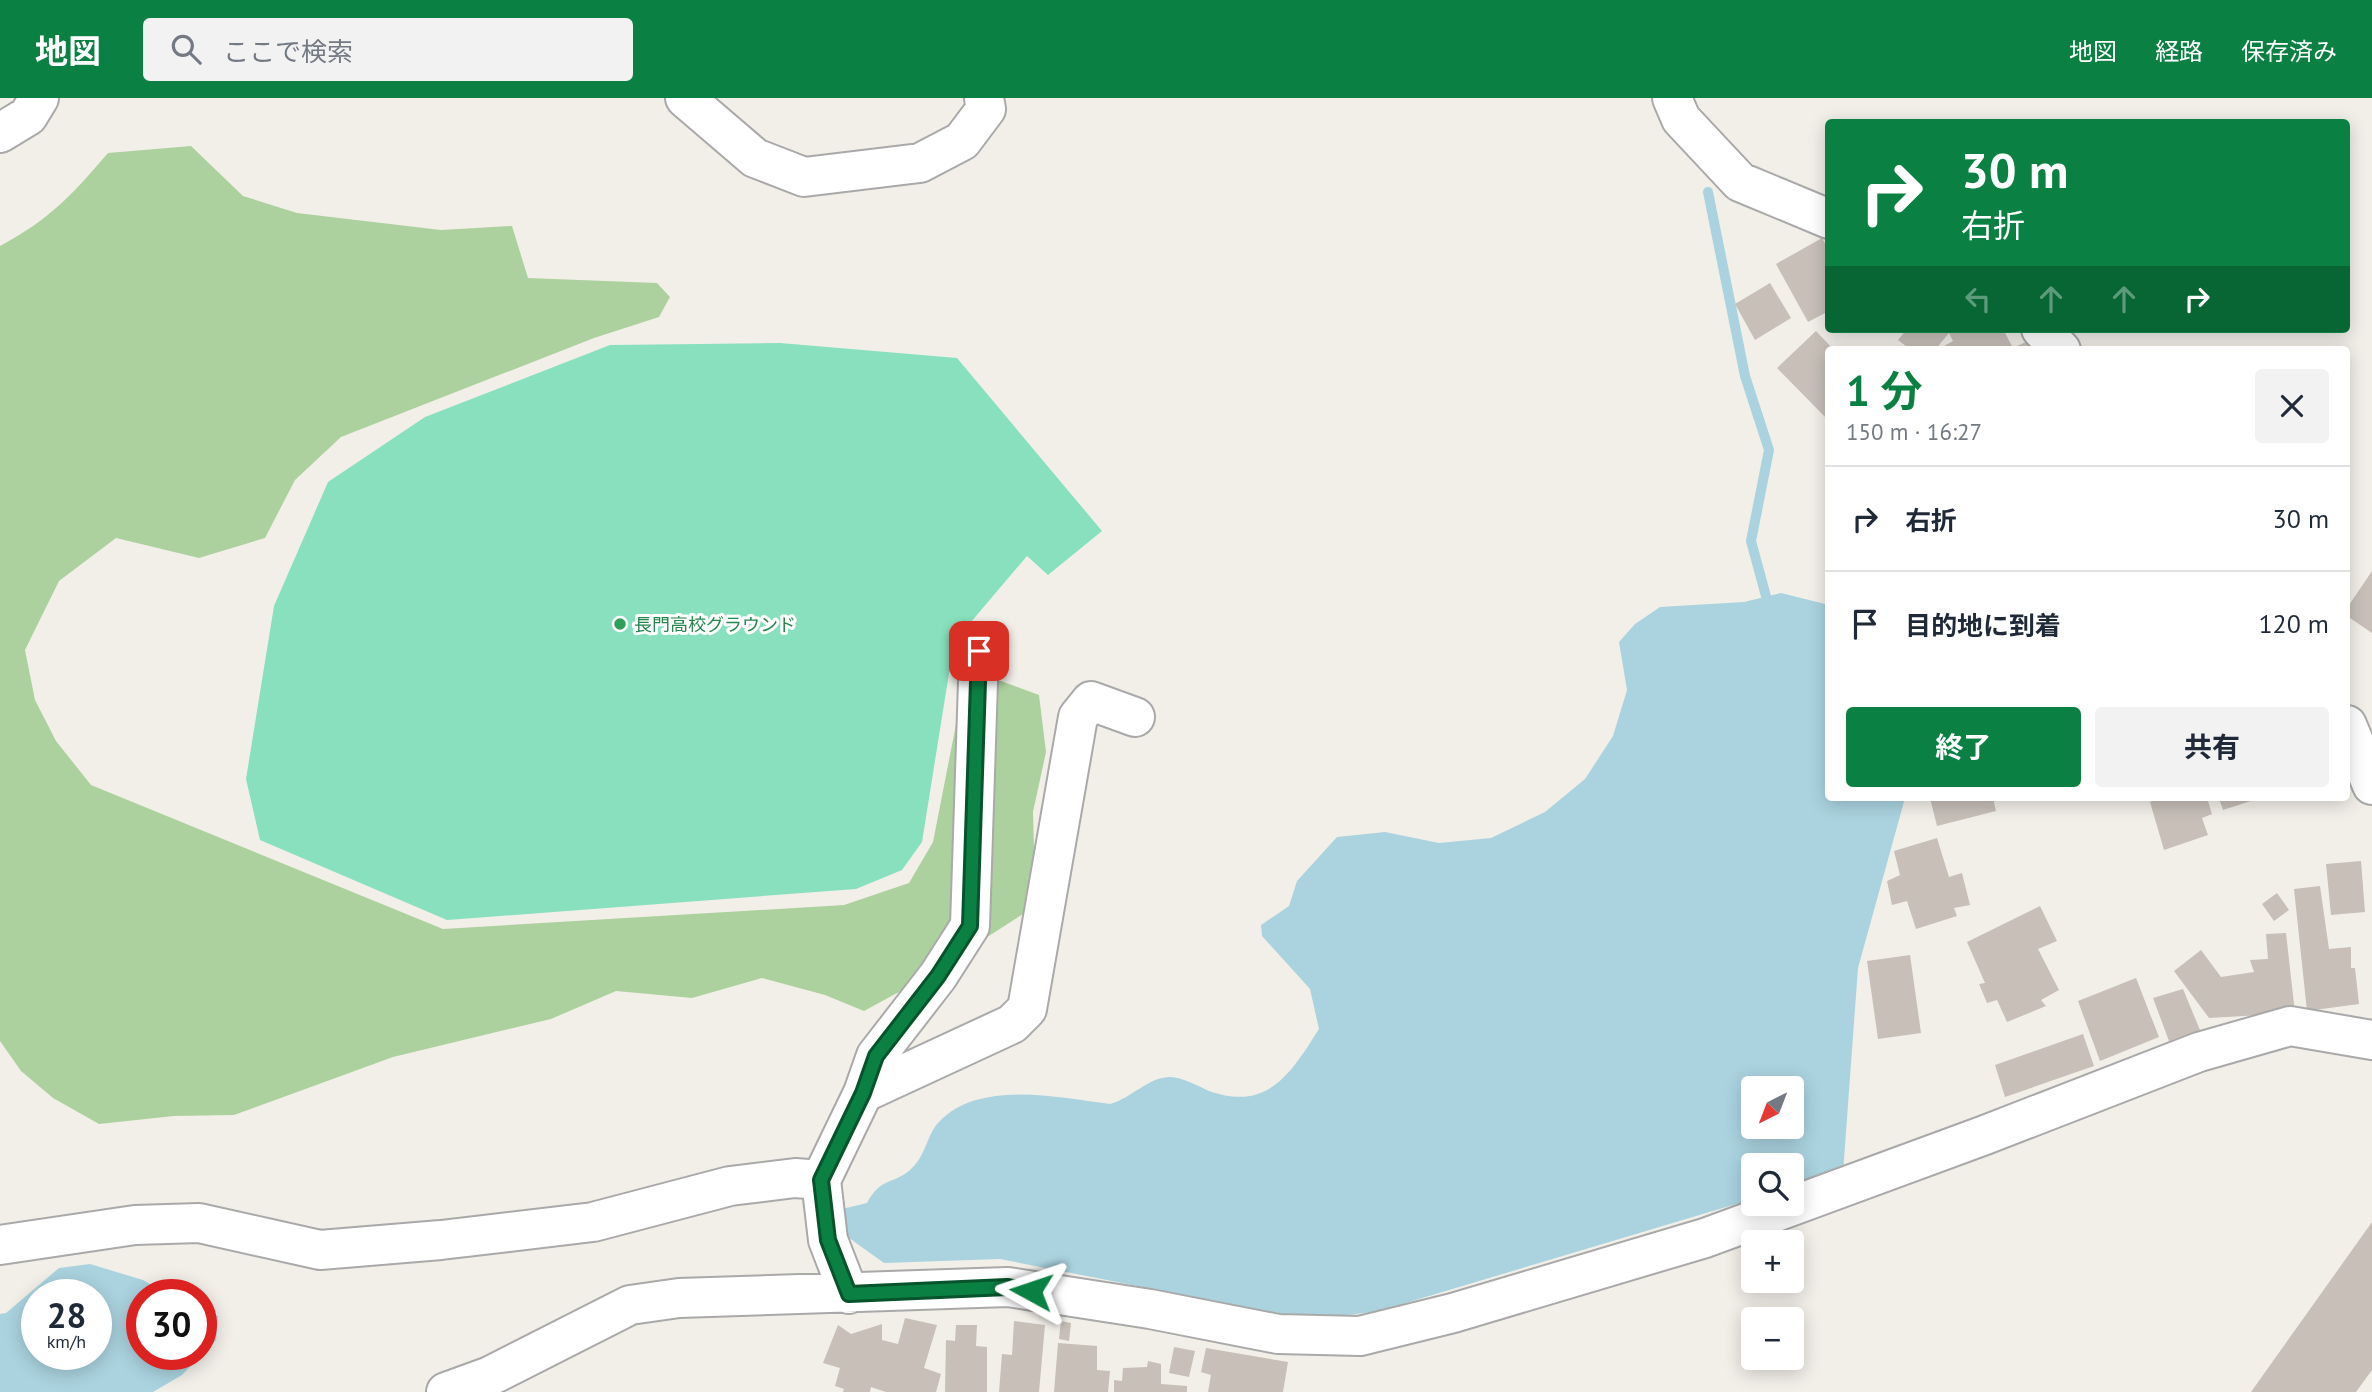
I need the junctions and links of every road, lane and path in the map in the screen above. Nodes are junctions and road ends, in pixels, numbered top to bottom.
1 (39, 98) edge
2 (684, 98) edge
3 (984, 98) edge
4 (1672, 98) edge
5 (0, 133) edge
6 (1825, 217) edge
7 (2045, 333) edge
8 (2057, 346) edge
9 (979, 651) dead end
10 (1135, 717) dead end
11 (2350, 732) edge
12 (2372, 785) edge
13 (2372, 1040) edge
14 (863, 1093) junction
15 (821, 1180) junction
16 (0, 1245) edge
17 (849, 1294) junction
18 (446, 1392) edge

1 - 5 street
2 - 3 street
4 - 6 street
7 - 8 street
9 - 14 street
10 - 14 street
11 - 12 street
13 - 17 street
14 - 15 street
15 - 16 street
15 - 17 street
17 - 18 street

